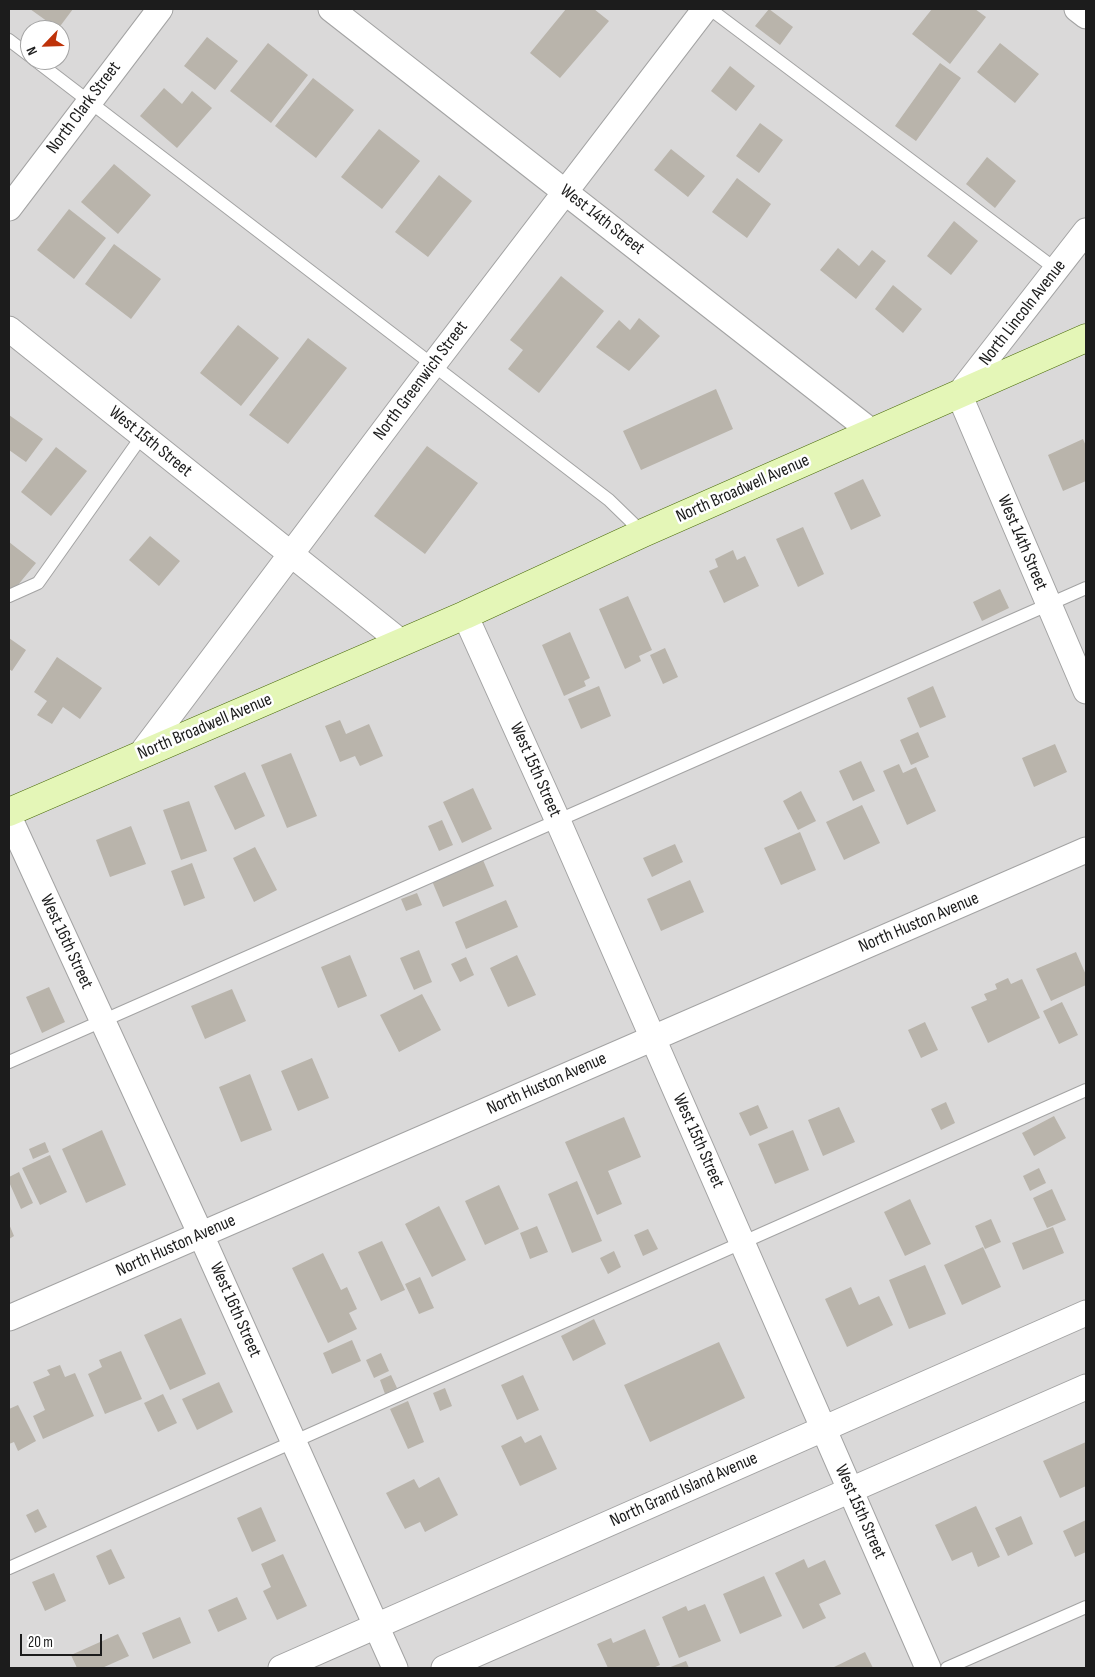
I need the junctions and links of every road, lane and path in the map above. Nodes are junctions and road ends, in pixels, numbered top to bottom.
1 (160, 9) edge
2 (331, 9) edge
3 (705, 9) edge
4 (710, 9) edge
5 (1077, 9) edge
6 (1086, 16) edge
7 (9, 40) edge
8 (20, 48) edge
9 (48, 70) edge
10 (89, 101) junction
11 (566, 192) junction
12 (9, 208) edge
13 (1086, 231) edge
14 (1056, 270) junction
15 (9, 329) edge
16 (1086, 338) edge
17 (433, 365) junction
18 (958, 394) junction
19 (872, 432) junction
20 (142, 436) junction
21 (643, 532) junction
22 (291, 554) junction
23 (1086, 588) edge
24 (9, 596) edge
25 (1048, 605) junction
26 (465, 615) junction
27 (401, 642) junction
28 (1086, 691) edge
29 (140, 755) junction
30 (9, 812) edge
31 (9, 817) edge
32 (558, 821) junction
33 (1086, 850) edge
34 (103, 1021) junction
35 (653, 1038) junction
36 (9, 1062) edge
37 (1086, 1090) edge
38 (201, 1235) junction
39 (742, 1243) junction
40 (1086, 1312) edge
41 (9, 1318) edge
42 (1086, 1387) edge
43 (823, 1429) junction
44 (294, 1442) junction
45 (850, 1490) junction
46 (9, 1568) edge
47 (1086, 1606) edge
48 (376, 1626) junction
49 (281, 1668) edge
50 (395, 1668) edge
51 (444, 1668) edge
52 (928, 1668) edge
53 (947, 1668) edge

1 - 10 street, North Clark Street
2 - 11 street, West 14th Street
3 - 11 street, North Greenwich Street
4 - 14 lane
5 - 6 street
7 - 8 lane
9 - 10 lane
10 - 12 street, North Clark Street
10 - 17 lane
11 - 17 street, North Greenwich Street
11 - 19 street, West 14th Street
13 - 14 street, North Lincoln Avenue
14 - 18 street, North Lincoln Avenue
15 - 20 street, West 15th Street
16 - 18 main road, North Broadwell Avenue
17 - 21 lane
17 - 22 street, North Greenwich Street
18 - 19 main road, North Broadwell Avenue
18 - 25 street, West 14th Street
19 - 21 main road, North Broadwell Avenue
20 - 22 street, West 15th Street
20 - 24 lane
21 - 26 main road, North Broadwell Avenue
22 - 27 street
22 - 29 street, North Greenwich Street
23 - 25 lane
25 - 28 street, West 14th Street
25 - 32 lane
26 - 27 main road, North Broadwell Avenue
26 - 32 street, West 15th Street
27 - 29 main road, North Broadwell Avenue
29 - 30 main road, North Broadwell Avenue
31 - 34 street, West 16th Street
32 - 34 lane
32 - 35 street, West 15th Street
33 - 35 street, North Huston Avenue
34 - 36 lane
34 - 38 street, West 16th Street
35 - 38 street, North Huston Avenue
35 - 39 street, West 15th Street
37 - 39 lane
38 - 41 street, North Huston Avenue
38 - 44 street, West 16th Street
39 - 43 street, West 15th Street
39 - 44 lane
40 - 43 street, North Grand Island Avenue
42 - 45 street
43 - 45 street, West 15th Street
43 - 48 street, North Grand Island Avenue
44 - 46 lane
44 - 48 street, West 16th Street
45 - 51 street
45 - 52 street, West 15th Street
47 - 53 lane
48 - 49 street, North Grand Island Avenue
48 - 50 street, West 16th Street

